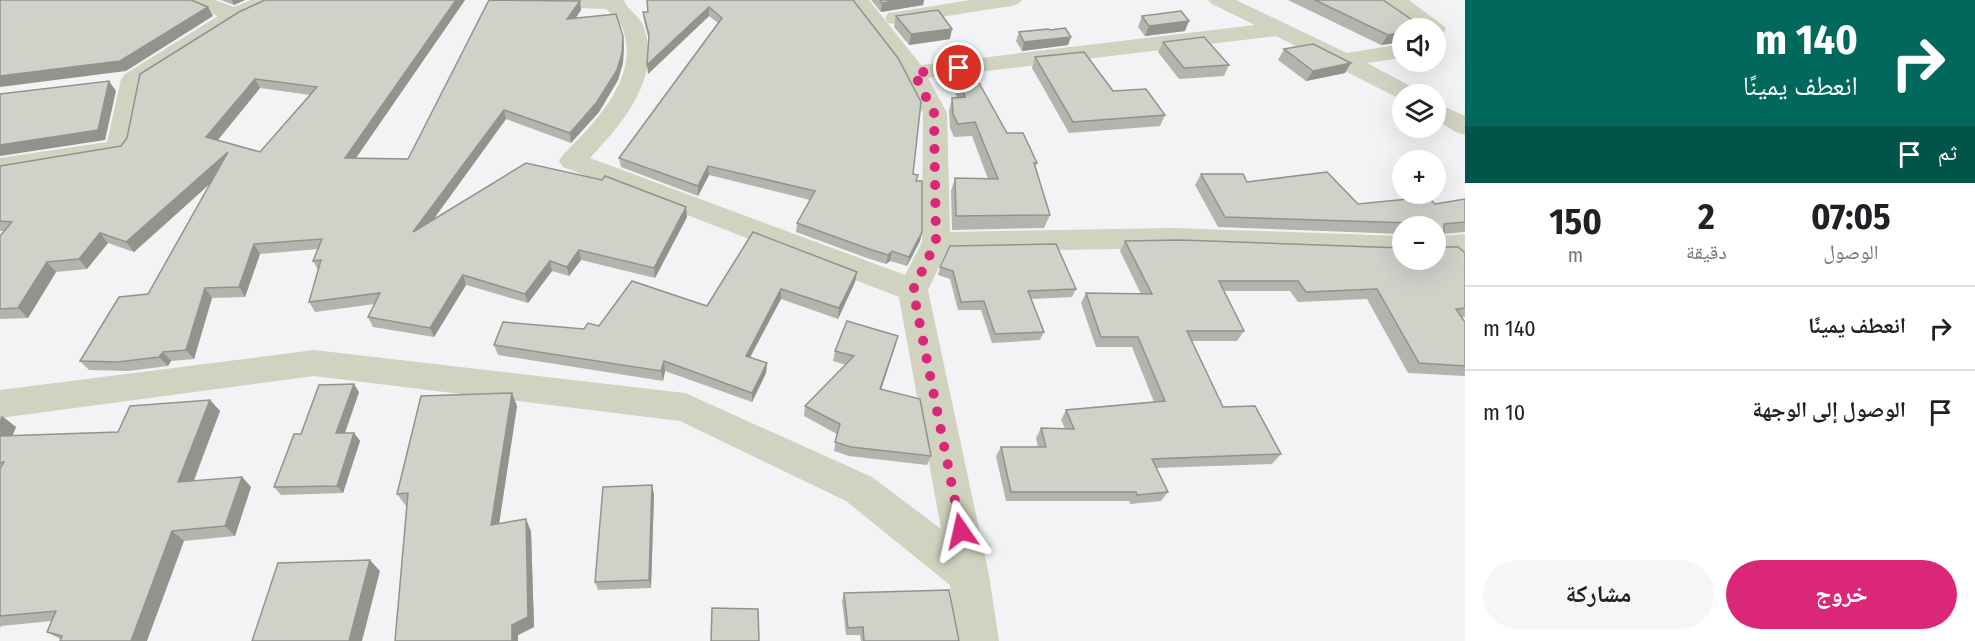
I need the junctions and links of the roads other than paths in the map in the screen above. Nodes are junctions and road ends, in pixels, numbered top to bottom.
1 (195, 0) edge
2 (269, 0) edge
3 (522, 0) edge
4 (1011, 0) edge
5 (1220, 0) edge
6 (1395, 0) edge
7 (612, 1) edge
8 (866, 10) edge
9 (235, 15) junction
10 (1420, 18) edge
11 (1280, 29) junction
12 (1446, 37) edge
13 (1446, 44) edge
14 (1392, 53) edge
15 (1344, 60) junction
16 (914, 73) junction
17 (1392, 86) edge
18 (1446, 116) edge
19 (1465, 126) edge
20 (0, 167) edge
21 (936, 242) junction
22 (1465, 244) edge
23 (1446, 245) edge
24 (1392, 246) edge
25 (913, 290) junction
26 (0, 404) edge
27 (969, 575) junction
28 (978, 641) edge

1 - 9 street
2 - 9 street
3 - 7 street
4 - 8 street
5 - 11 street
6 - 10 street
7 - 25 street
8 - 16 street
9 - 20 street
11 - 15 street
11 - 16 street
12 - 13 street
14 - 15 street
15 - 17 street
16 - 21 street
18 - 19 street
21 - 24 street
21 - 25 street
22 - 23 street
25 - 27 street
26 - 27 street
27 - 28 street

